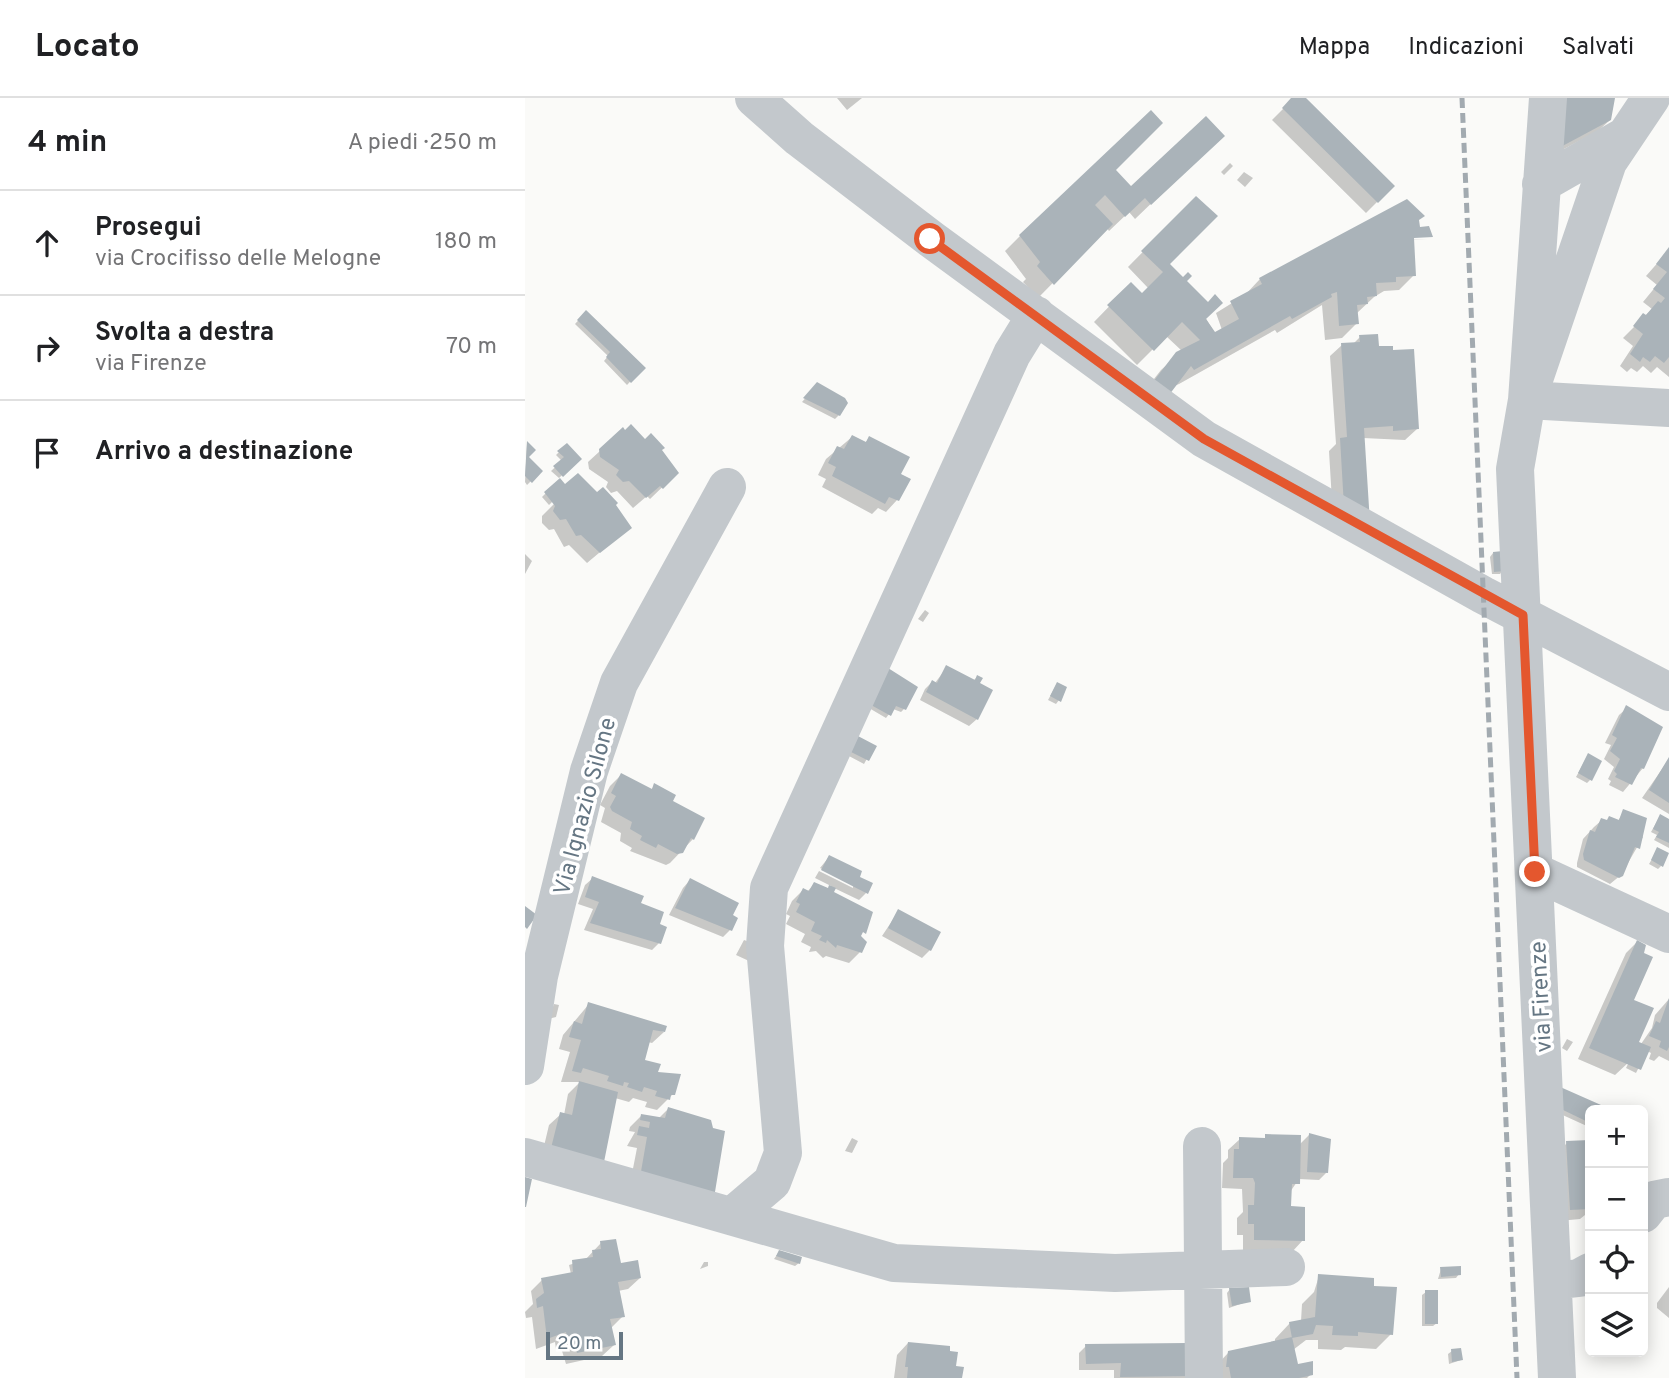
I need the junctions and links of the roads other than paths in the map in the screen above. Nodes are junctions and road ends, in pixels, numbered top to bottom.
1 (754, 98) edge
2 (1548, 98) edge
3 (1651, 98) edge
4 (1627, 135) junction
5 (1541, 184) junction
6 (1036, 315) junction
7 (1527, 400) junction
8 (1669, 408) edge
9 (727, 487) dead end
10 (1523, 615) junction
11 (1669, 692) edge
12 (1535, 872) junction
13 (1669, 934) edge
14 (525, 1066) edge
15 (1202, 1146) dead end
16 (525, 1157) edge
17 (1669, 1197) edge
18 (1648, 1208) edge
19 (732, 1216) junction
20 (1286, 1267) dead end
21 (1205, 1270) junction
22 (1585, 1275) edge
23 (1553, 1281) junction
24 (1204, 1378) edge
25 (1557, 1378) edge

1 - 6 street
2 - 5 street
3 - 4 street
4 - 5 street
4 - 7 street
5 - 7 street
6 - 10 street
6 - 19 street
7 - 8 street
7 - 10 street, via Firenze
9 - 14 street, Via Ignazio Silone
10 - 11 street
10 - 12 street, via Firenze
12 - 13 street
12 - 23 street, via Firenze
15 - 21 street
16 - 19 street
17 - 18 street
19 - 21 street
20 - 21 street
21 - 24 street
22 - 23 street
23 - 25 street, via Firenze

